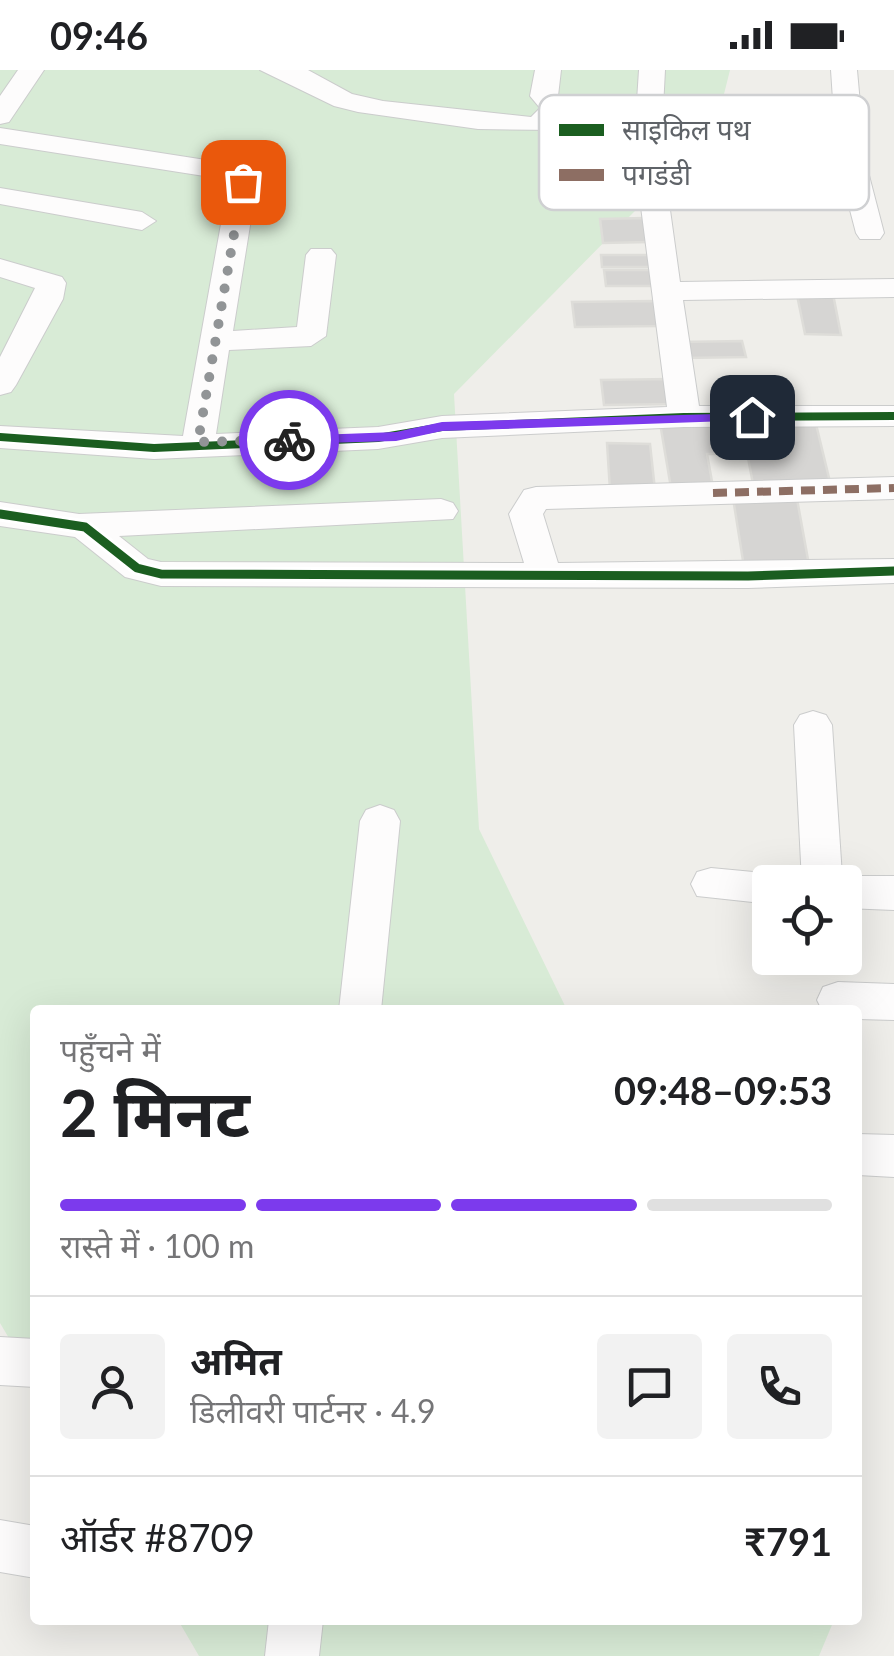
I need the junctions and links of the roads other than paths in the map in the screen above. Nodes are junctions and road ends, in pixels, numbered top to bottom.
1 (31, 70) edge
2 (272, 70) edge
3 (548, 70) edge
4 (652, 70) edge
5 (844, 70) edge
6 (543, 95) edge
7 (651, 95) edge
8 (846, 95) edge
9 (0, 116) edge
10 (539, 124) edge
11 (0, 136) edge
12 (0, 196) edge
13 (656, 210) edge
14 (864, 210) edge
15 (142, 221) dead end
16 (870, 233) dead end
17 (321, 255) dead end
18 (0, 268) edge
19 (894, 288) edge
20 (667, 290) junction
21 (217, 341) junction
22 (0, 386) edge
23 (894, 416) edge
24 (684, 417) junction
25 (0, 437) edge
26 (198, 442) junction
27 (894, 488) edge
28 (440, 511) dead end
29 (0, 514) edge
30 (79, 526) junction
31 (894, 571) edge
32 (544, 573) junction
33 (813, 725) dead end
34 (380, 821) dead end
35 (821, 865) edge
36 (712, 884) dead end
37 (752, 886) edge
38 (862, 892) edge
39 (894, 893) edge
40 (838, 1000) dead end
41 (894, 1002) edge
42 (361, 1005) edge
43 (862, 1155) edge
44 (894, 1156) edge
45 (0, 1361) edge
46 (30, 1363) edge
47 (0, 1546) edge
48 (30, 1551) edge
49 (295, 1625) edge
50 (292, 1656) edge

1 - 9 street
2 - 10 street
3 - 6 street
4 - 7 street
5 - 8 street
11 - 21 street
12 - 15 street
13 - 20 street
14 - 16 street
17 - 21 street
18 - 22 street
19 - 20 street
20 - 24 street
21 - 26 street
23 - 24 street
24 - 26 street
25 - 26 street
27 - 32 street
28 - 30 street
29 - 30 street
30 - 32 street
31 - 32 street
33 - 35 street
34 - 42 street
36 - 37 street
38 - 39 street
40 - 41 street
43 - 44 street
45 - 46 street
47 - 48 street
49 - 50 street

